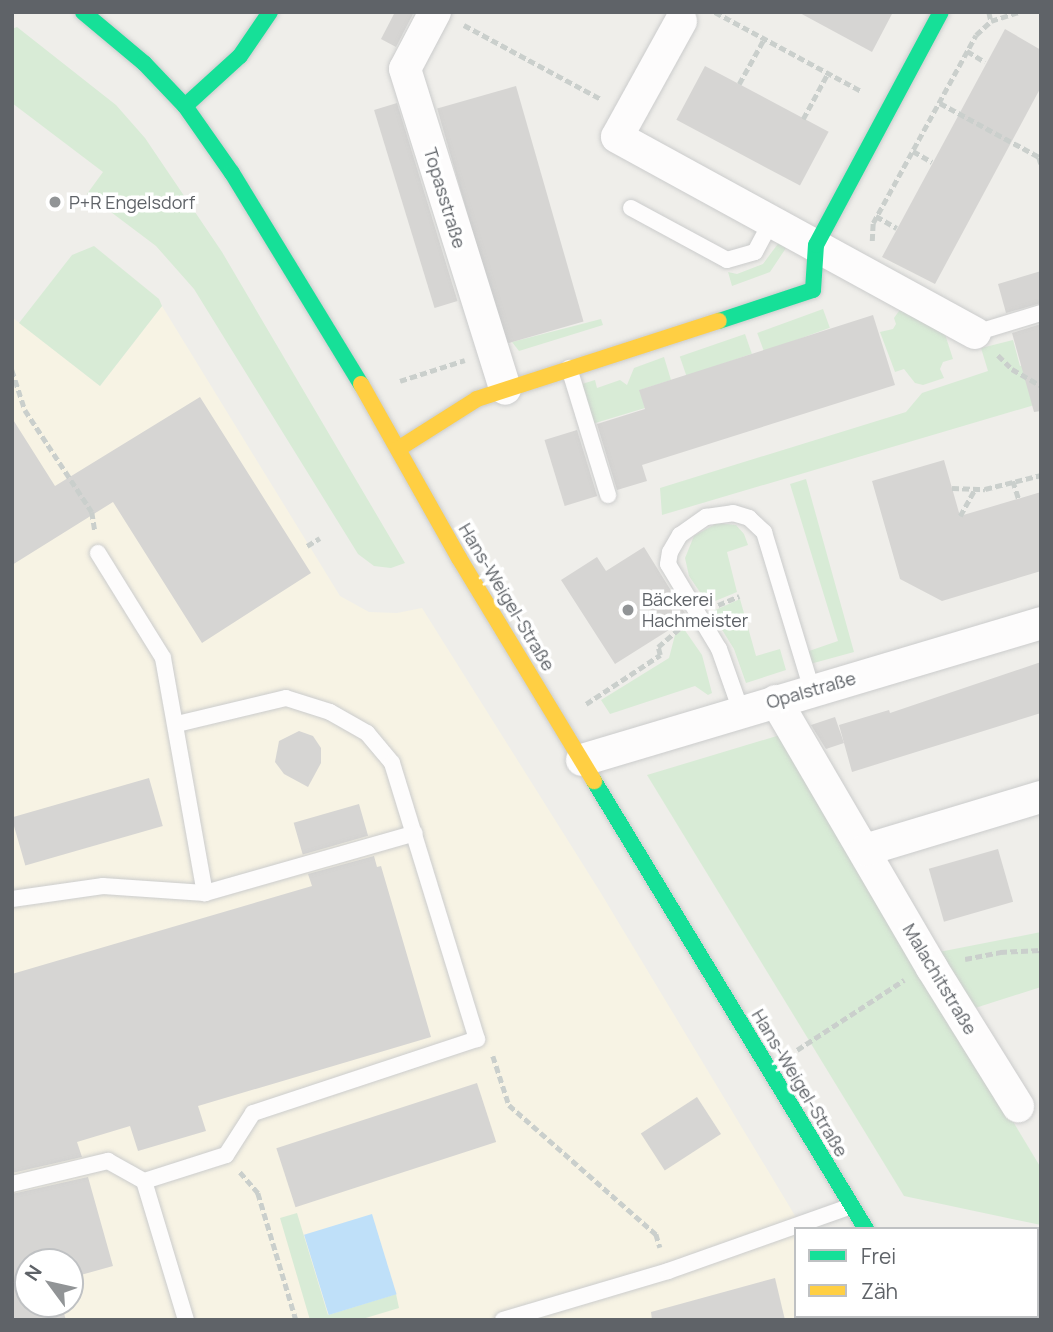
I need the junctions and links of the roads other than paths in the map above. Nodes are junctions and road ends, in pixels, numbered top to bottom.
1 (83, 12) edge
2 (270, 12) edge
3 (941, 12) edge
4 (447, 17) edge
5 (681, 21) dead end
6 (185, 106) junction
7 (631, 208) dead end
8 (771, 222) junction
9 (816, 245) junction
10 (1041, 313) edge
11 (975, 333) joint
12 (569, 368) junction
13 (505, 388) junction
14 (398, 449) junction
15 (608, 495) dead end
16 (98, 553) road end
17 (1041, 623) edge
18 (811, 690) junction
19 (776, 701) junction
20 (741, 711) junction
21 (177, 724) junction
22 (582, 760) junction
23 (1041, 797) edge
24 (415, 833) junction
25 (865, 850) junction
26 (205, 893) junction
27 (12, 899) edge
28 (1018, 1106) dead end
29 (144, 1181) junction
30 (12, 1184) edge
31 (852, 1206) junction
32 (865, 1227) edge
33 (186, 1320) edge
34 (503, 1320) edge

1 - 6 street, Hans-Weigel-Straße
2 - 6 street
3 - 9 street
4 - 13 street, Topasstraße
5 - 8 street
6 - 14 street, Hans-Weigel-Straße
7 - 8 lane
8 - 9 street
9 - 11 street
9 - 12 street
10 - 11 lane
12 - 13 street
12 - 15 lane
13 - 14 street
14 - 22 street, Hans-Weigel-Straße
16 - 21 lane
17 - 18 street, Opalstraße
18 - 19 street, Opalstraße
18 - 20 lane
19 - 20 street, Opalstraße
19 - 25 street, Malachitstraße
20 - 22 street, Opalstraße
21 - 24 lane
21 - 26 lane
22 - 31 street, Hans-Weigel-Straße
23 - 25 street
24 - 26 lane
24 - 29 lane
25 - 28 street, Malachitstraße
26 - 27 lane
29 - 30 lane
29 - 33 lane
31 - 32 street, Hans-Weigel-Straße
31 - 34 lane

